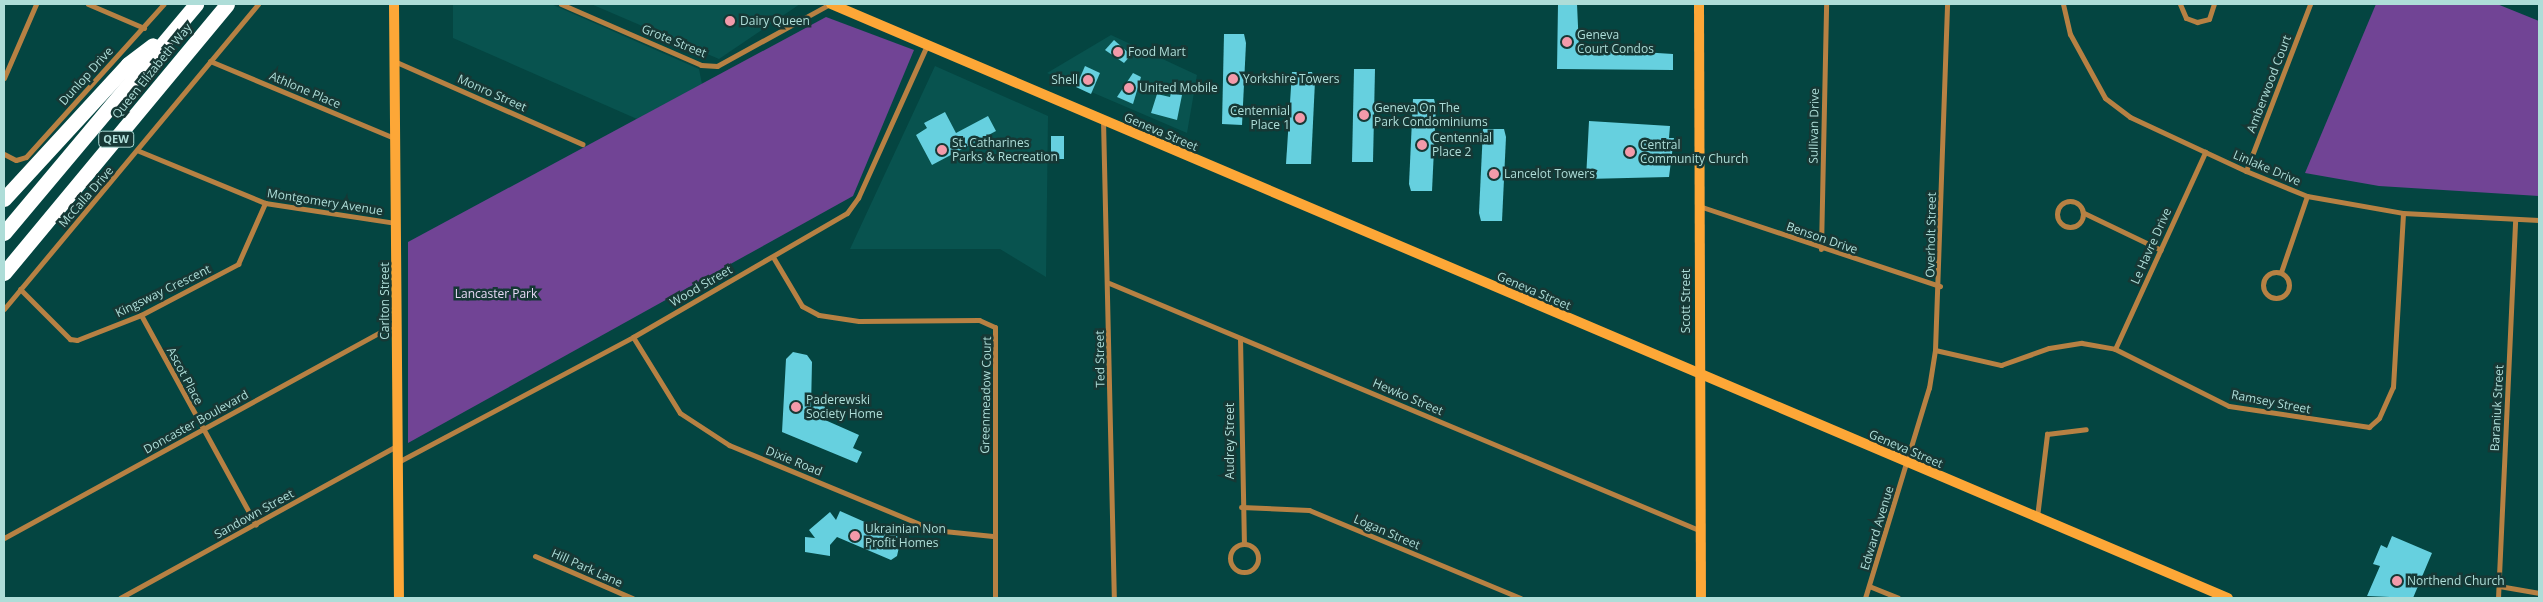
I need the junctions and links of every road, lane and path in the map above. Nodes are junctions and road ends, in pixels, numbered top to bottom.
1 (36, 4) edge
2 (88, 4) edge
3 (164, 4) edge
4 (196, 4) edge
5 (227, 4) edge
6 (258, 4) edge
7 (394, 4) edge
8 (561, 4) edge
9 (830, 4) edge
10 (1699, 4) edge
11 (1826, 4) edge
12 (1946, 4) edge
13 (2064, 4) edge
14 (2180, 4) edge
15 (2214, 4) edge
16 (2310, 4) edge
17 (176, 27) junction
18 (144, 28) junction
19 (927, 45) junction
20 (210, 60) junction
21 (394, 61) junction
22 (4, 78) edge
23 (1103, 120) junction
24 (392, 137) junction
25 (582, 144) dead end
26 (139, 151) junction
27 (2205, 152) junction
28 (4, 154) edge
29 (2246, 171) junction
30 (2306, 196) junction
31 (4, 198) edge
32 (265, 203) junction
33 (1699, 206) junction
34 (2084, 213) junction
35 (2403, 213) junction
36 (2515, 219) junction
37 (2539, 220) edge
38 (398, 224) junction
39 (4, 233) edge
40 (1821, 249) junction
41 (2161, 250) junction
42 (774, 257) junction
43 (17, 259) junction
44 (2280, 272) junction
45 (4, 273) edge
46 (4, 281) edge
47 (1109, 283) junction
48 (1940, 286) junction
49 (20, 289) junction
50 (4, 309) edge
51 (141, 315) junction
52 (398, 323) junction
53 (633, 338) junction
54 (1240, 338) junction
55 (2115, 349) junction
56 (1935, 350) junction
57 (1698, 376) junction
58 (2086, 429) dead end
59 (203, 430) junction
60 (397, 446) junction
61 (398, 462) junction
62 (1907, 463) junction
63 (1241, 507) junction
64 (2037, 518) junction
65 (256, 525) junction
66 (1699, 530) junction
67 (993, 536) junction
68 (4, 538) edge
69 (1244, 544) junction
70 (535, 556) dead end
71 (1869, 586) junction
72 (2499, 586) junction
73 (2539, 593) edge
74 (120, 598) edge
75 (399, 598) edge
76 (632, 598) edge
77 (995, 598) edge
78 (1114, 598) edge
79 (1520, 598) edge
80 (1701, 598) edge
81 (1865, 598) edge
82 (1898, 598) edge
83 (2228, 598) edge
84 (2498, 598) edge

1 - 22 street
2 - 18 street
3 - 18 street, Dunlop Drive
4 - 17 highway, Queen Elizabeth Way / QEW
5 - 43 highway, Queen Elizabeth Way / QEW
6 - 20 street, McCalla Drive
7 - 21 main road, Carlton Street
8 - 9 street, Grote Street
9 - 19 main road, Geneva Street
10 - 33 main road, Scott Street
11 - 40 street, Sullivan Drive
12 - 48 street, Overholt Street
13 - 27 street, Linlake Drive
14 - 15 street
16 - 29 street, Amberwood Court
17 - 31 highway
17 - 39 highway, Queen Elizabeth Way / QEW
18 - 28 street, Dunlop Drive
19 - 23 main road, Geneva Street
19 - 42 street, Wood Street
20 - 24 street, Athlone Place
20 - 26 street, McCalla Drive
21 - 24 main road, Carlton Street
21 - 25 street, Monro Street
23 - 47 street, Ted Street
23 - 57 main road, Geneva Street
24 - 38 main road, Carlton Street
26 - 32 street, Montgomery Avenue
26 - 49 street, McCalla Drive
27 - 29 street, Linlake Drive
27 - 41 street, Le Havre Drive
29 - 30 street, Linlake Drive
30 - 35 street, Linlake Drive
30 - 44 street
32 - 38 street, Montgomery Avenue
32 - 51 street, Kingsway Crescent
33 - 40 street, Benson Drive
33 - 57 main road, Scott Street
34 - 34 street
34 - 41 street
35 - 36 street, Linlake Drive
35 - 55 street, Ramsey Street
36 - 37 street, Linlake Drive
36 - 72 street, Baraniuk Street
38 - 52 main road, Carlton Street
40 - 48 street, Benson Drive
41 - 55 street, Le Havre Drive
42 - 53 street, Wood Street
42 - 67 street, Greenmeadow Court
43 - 45 highway, Queen Elizabeth Way / QEW
43 - 46 highway
44 - 44 street
47 - 54 street, Hewko Street
47 - 78 street, Ted Street
48 - 56 street, Overholt Street
49 - 50 street, McCalla Drive
49 - 51 street, Kingsway Crescent
51 - 59 street, Ascot Place
52 - 59 street, Doncaster Boulevard
52 - 60 main road, Carlton Street
53 - 61 street, Wood Street
53 - 67 street, Dixie Road
54 - 63 street, Audrey Street
54 - 66 street, Hewko Street
55 - 56 street, Ramsey Street
56 - 62 street, Overholt Street
57 - 62 main road, Geneva Street
57 - 66 main road, Scott Street
58 - 64 street
59 - 65 street, Ascot Place
59 - 68 street, Doncaster Boulevard
60 - 61 main road, Carlton Street
60 - 65 street, Sandown Street
61 - 75 main road, Carlton Street
62 - 64 main road, Geneva Street
62 - 71 street, Edward Avenue
63 - 69 street, Audrey Street
63 - 79 street, Logan Street
64 - 83 main road, Geneva Street
65 - 74 street, Sandown Street
66 - 80 main road, Scott Street
67 - 77 street, Greenmeadow Court
69 - 69 street
70 - 76 street, Hill Park Lane
71 - 81 street, Edward Avenue
71 - 82 street
72 - 73 street
72 - 84 street, Baraniuk Street

